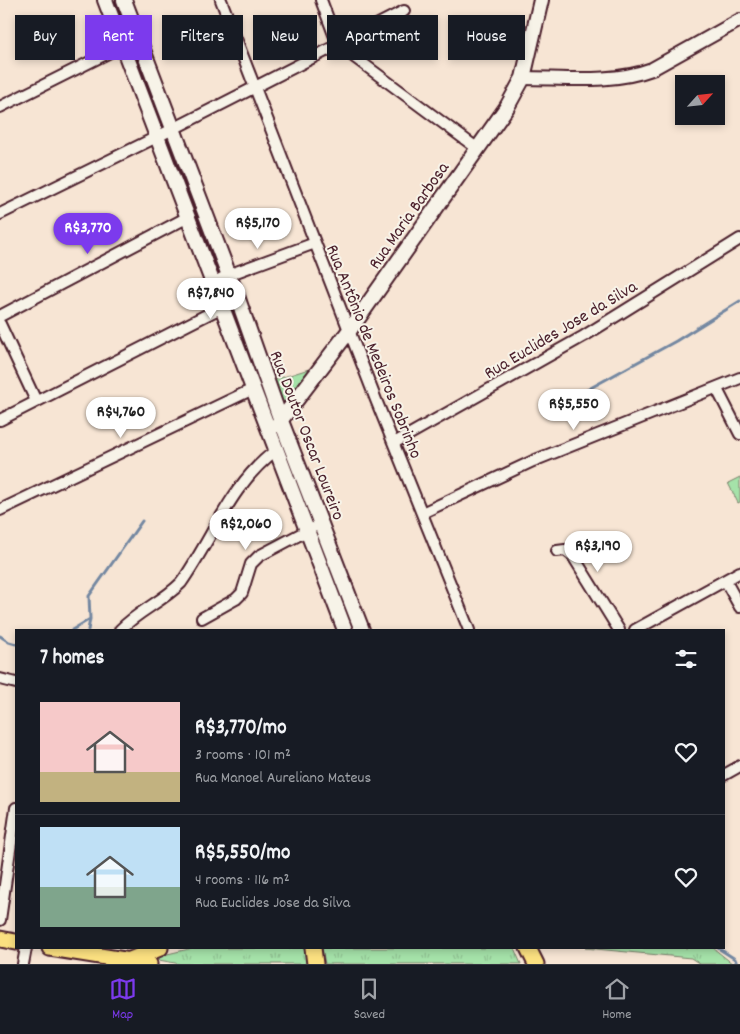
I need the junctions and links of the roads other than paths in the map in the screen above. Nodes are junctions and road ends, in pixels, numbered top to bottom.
1 (106, 0) edge
2 (124, 0) edge
3 (221, 0) edge
4 (321, 0) edge
5 (541, 0) edge
6 (404, 11) dead end
7 (112, 15) edge
8 (130, 15) edge
9 (396, 15) edge
10 (327, 16) edge
11 (740, 20) edge
12 (327, 50) edge
13 (95, 60) edge
14 (128, 60) edge
15 (146, 60) edge
16 (358, 60) edge
17 (523, 78) junction
18 (254, 87) junction
19 (0, 107) edge
20 (173, 129) junction
21 (157, 136) junction
22 (478, 149) junction
23 (0, 214) edge
24 (188, 217) junction
25 (740, 239) edge
26 (315, 243) junction
27 (228, 274) junction
28 (213, 283) junction
29 (238, 299) junction
30 (222, 306) junction
31 (0, 316) edge
32 (0, 324) edge
33 (349, 331) junction
34 (740, 378) edge
35 (717, 389) junction
36 (253, 390) junction
37 (36, 401) junction
38 (0, 420) edge
39 (281, 421) junction
40 (269, 433) junction
41 (740, 434) edge
42 (394, 443) junction
43 (275, 451) junction
44 (0, 510) edge
45 (422, 513) junction
46 (322, 523) junction
47 (307, 532) junction
48 (557, 551) dead end
49 (740, 572) edge
50 (725, 580) junction
51 (740, 607) edge
52 (202, 618) dead end
53 (121, 629) edge
54 (345, 629) edge
55 (362, 629) edge
56 (469, 629) edge
57 (618, 629) edge
58 (637, 629) edge
59 (0, 679) edge
60 (15, 683) edge
61 (740, 766) edge
62 (725, 774) edge
63 (15, 825) edge
64 (14, 842) edge
65 (0, 920) edge
66 (0, 939) edge
67 (15, 942) edge
68 (26, 949) edge
69 (55, 949) edge
70 (158, 949) edge
71 (313, 949) edge
72 (528, 949) edge
73 (130, 960) junction
74 (110, 961) edge
75 (23, 964) edge
76 (149, 964) edge
77 (315, 964) edge
78 (536, 964) edge

1 - 7 main road, Rua Doutor Oscar Loureiro
2 - 8 main road, Rua Doutor Oscar Loureiro
3 - 18 street, Rua Antônio de Medeiros Sobrinho
4 - 10 street
5 - 17 main road, Rua Maria Barbosa
6 - 9 street
11 - 17 street
12 - 18 street
13 - 19 street
14 - 21 main road, Rua Doutor Oscar Loureiro
15 - 20 main road, Rua Doutor Oscar Loureiro
16 - 22 street
17 - 22 main road, Rua Maria Barbosa
18 - 20 street
18 - 26 street, Rua Antônio de Medeiros Sobrinho
20 - 21 street
20 - 27 main road, Rua Doutor Oscar Loureiro
21 - 23 street
21 - 24 main road, Rua Doutor Oscar Loureiro
22 - 33 main road, Rua Maria Barbosa
24 - 28 main road, Rua Doutor Oscar Loureiro
24 - 31 street
25 - 42 street, Rua Euclides Jose da Silva
26 - 27 street
26 - 33 street, Rua Antônio de Medeiros Sobrinho
27 - 28 street
27 - 29 main road, Rua Doutor Oscar Loureiro
28 - 30 main road, Rua Doutor Oscar Loureiro
29 - 30 street
29 - 39 main road, Rua Doutor Oscar Loureiro
30 - 36 main road, Rua Doutor Oscar Loureiro
30 - 37 street
32 - 37 street
33 - 39 main road, Rua Maria Barbosa
33 - 42 street, Rua Antônio de Medeiros Sobrinho
34 - 35 street
35 - 41 street
35 - 45 street
36 - 40 main road, Rua Doutor Oscar Loureiro
36 - 44 street
37 - 38 street
39 - 40 main road, Rua Maria Barbosa
39 - 46 main road, Rua Doutor Oscar Loureiro
40 - 43 main road, Rua Doutor Oscar Loureiro
42 - 45 street, Rua Antônio de Medeiros Sobrinho
43 - 47 main road, Rua Doutor Oscar Loureiro
43 - 53 street
45 - 56 street, Rua Antônio de Medeiros Sobrinho
46 - 47 street
46 - 55 main road, Rua Doutor Oscar Loureiro
47 - 52 street
47 - 54 main road, Rua Doutor Oscar Loureiro
48 - 57 street
49 - 50 street
50 - 51 street
50 - 58 street
59 - 60 street
61 - 62 street
63 - 64 street
64 - 65 street
66 - 67 main road
68 - 75 street
69 - 74 main road
70 - 73 main road
71 - 77 main road
72 - 78 main road
73 - 74 main road
73 - 76 main road

